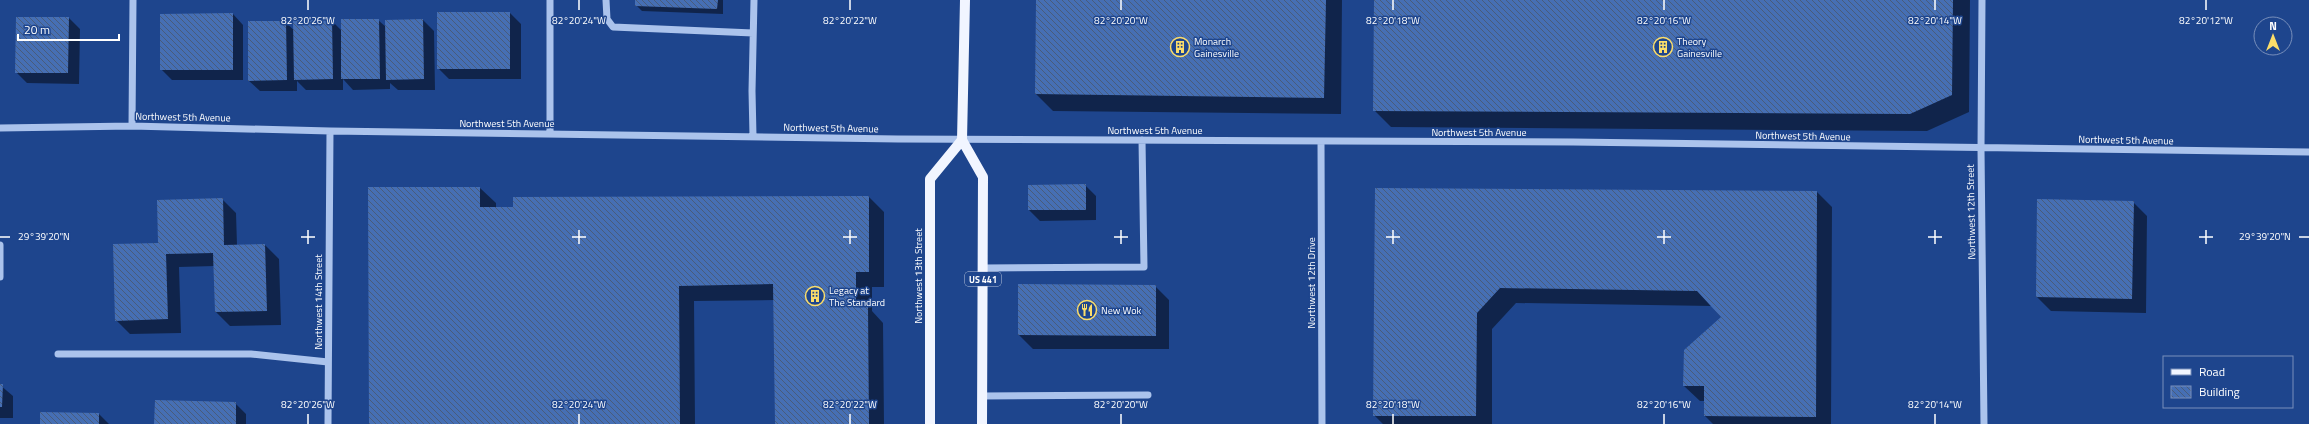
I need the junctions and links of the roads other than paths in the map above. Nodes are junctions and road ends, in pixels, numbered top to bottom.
1 (132, 0) edge
2 (550, 0) edge
3 (606, 0) edge
4 (754, 0) edge
5 (965, 0) edge
6 (1982, 0) edge
7 (753, 33) junction
8 (132, 126) junction
9 (0, 128) edge
10 (330, 131) junction
11 (550, 133) junction
12 (753, 136) junction
13 (962, 140) junction
14 (1142, 140) junction
15 (1321, 141) junction
16 (1981, 149) junction
17 (2309, 152) edge
18 (0, 245) edge
19 (983, 268) junction
20 (0, 277) edge
21 (58, 354) dead end
22 (328, 362) junction
23 (1148, 394) dead end
24 (982, 396) junction
25 (328, 424) edge
26 (930, 424) edge
27 (982, 424) edge
28 (1322, 424) edge
29 (1984, 424) edge

1 - 8 street
2 - 11 street
3 - 7 street
4 - 7 street
5 - 13 main road
6 - 16 street, Northwest 12th Street
7 - 12 street
8 - 9 street, Northwest 5th Avenue
8 - 10 street, Northwest 5th Avenue
10 - 11 street, Northwest 5th Avenue
10 - 22 street, Northwest 14th Street
11 - 12 street, Northwest 5th Avenue
12 - 13 street, Northwest 5th Avenue
13 - 14 street, Northwest 5th Avenue
13 - 19 main road, US 441
13 - 26 main road, Northwest 13th Street
14 - 15 street, Northwest 5th Avenue
14 - 19 street
15 - 16 street, Northwest 5th Avenue
15 - 28 street, Northwest 12th Drive
16 - 17 street, Northwest 5th Avenue
16 - 29 street, Northwest 12th Street
18 - 20 street
19 - 24 main road, US 441
21 - 22 street
22 - 25 street, Northwest 14th Street
23 - 24 street
24 - 27 main road, US 441

